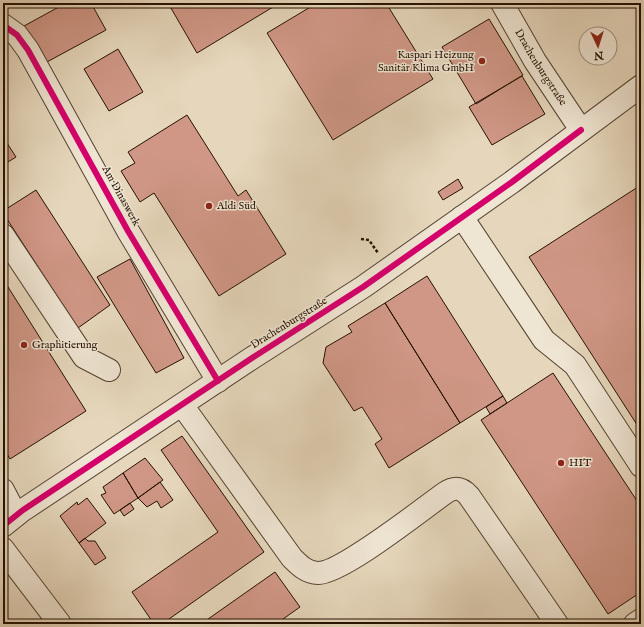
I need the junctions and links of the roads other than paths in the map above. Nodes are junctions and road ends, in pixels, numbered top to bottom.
1 (502, 3) edge
2 (3, 26) edge
3 (641, 86) edge
4 (581, 130) junction
5 (462, 217) junction
6 (3, 235) edge
7 (109, 370) dead end
8 (218, 381) junction
9 (182, 405) junction
10 (641, 466) edge
11 (3, 490) edge
12 (10, 520) edge
13 (3, 549) edge
14 (641, 620) edge
15 (60, 624) edge
16 (557, 624) edge
17 (635, 624) edge

1 - 4 street, Drachenburgstraße
2 - 8 street, Am Dinaswerk
3 - 4 street, Drachenburgstraße
4 - 5 street, Drachenburgstraße
5 - 8 street, Drachenburgstraße
5 - 10 street
6 - 7 street
8 - 9 street, Drachenburgstraße
9 - 12 street, Drachenburgstraße
9 - 16 street
11 - 12 street
13 - 15 street
14 - 17 street

